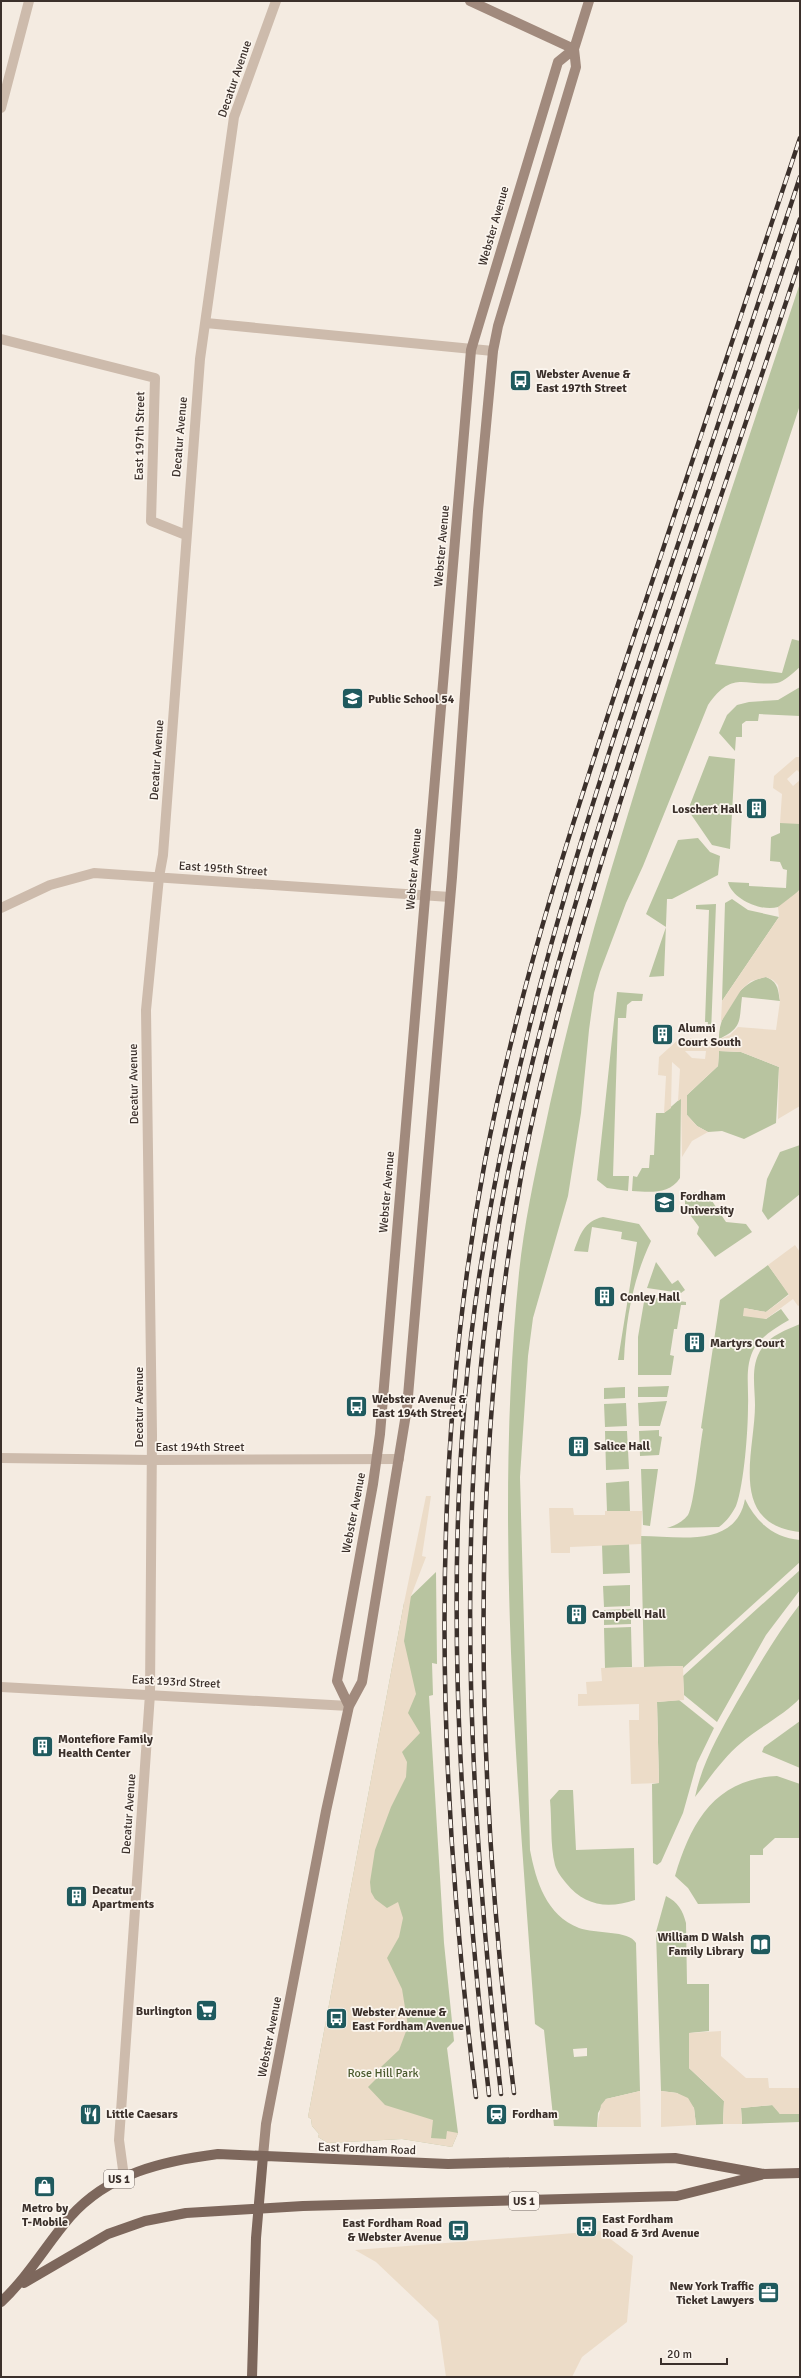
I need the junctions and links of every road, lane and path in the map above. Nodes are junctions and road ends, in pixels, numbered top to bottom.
1 (29, 1) edge
2 (276, 1) edge
3 (470, 1) edge
4 (588, 1) edge
5 (574, 49) junction
6 (1, 108) edge
7 (206, 323) junction
8 (1, 339) edge
9 (471, 350) junction
10 (493, 351) junction
11 (186, 535) junction
12 (159, 877) junction
13 (424, 895) junction
14 (450, 896) junction
15 (1, 908) edge
16 (1, 1458) edge
17 (377, 1459) junction
18 (399, 1459) junction
19 (152, 1460) junction
20 (1, 1687) edge
21 (150, 1694) junction
22 (349, 1706) junction
23 (263, 2156) junction
24 (800, 2173) edge
25 (764, 2174) junction
26 (124, 2177) junction
27 (258, 2208) junction
28 (19, 2286) junction
29 (1, 2302) edge
30 (252, 2377) edge

1 - 6 street
2 - 7 street, Decatur Avenue
3 - 5 main road
4 - 5 main road, Webster Avenue
5 - 9 main road, Webster Avenue
5 - 10 main road, Webster Avenue
7 - 9 street
7 - 11 street, Decatur Avenue
8 - 11 street, East 197th Street
9 - 10 street
9 - 13 main road, Webster Avenue
10 - 14 main road, Webster Avenue
11 - 12 street, Decatur Avenue
12 - 13 street, East 195th Street
12 - 15 street, East 195th Street
12 - 19 street, Decatur Avenue
13 - 14 street, East 195th Street
13 - 17 main road, Webster Avenue
14 - 18 main road, Webster Avenue
16 - 19 street, East 194th Street
17 - 18 street, East 194th Street
17 - 19 street, East 194th Street
17 - 22 main road, Webster Avenue
18 - 22 main road, Webster Avenue
19 - 21 street, Decatur Avenue
20 - 21 street, East 193rd Street
21 - 22 street, East 193rd Street
21 - 26 street, Decatur Avenue
22 - 23 main road, Webster Avenue
23 - 25 main road, East Fordham Road
23 - 26 main road, East Fordham Road / US 1
23 - 27 main road, Webster Avenue
24 - 25 main road, East Fordham Road / US 1
25 - 27 main road, East Fordham Road / US 1
26 - 28 main road, East Fordham Road / US 1
27 - 28 main road, East Fordham Road / US 1
27 - 30 main road, Webster Avenue
28 - 29 main road, East Fordham Road

